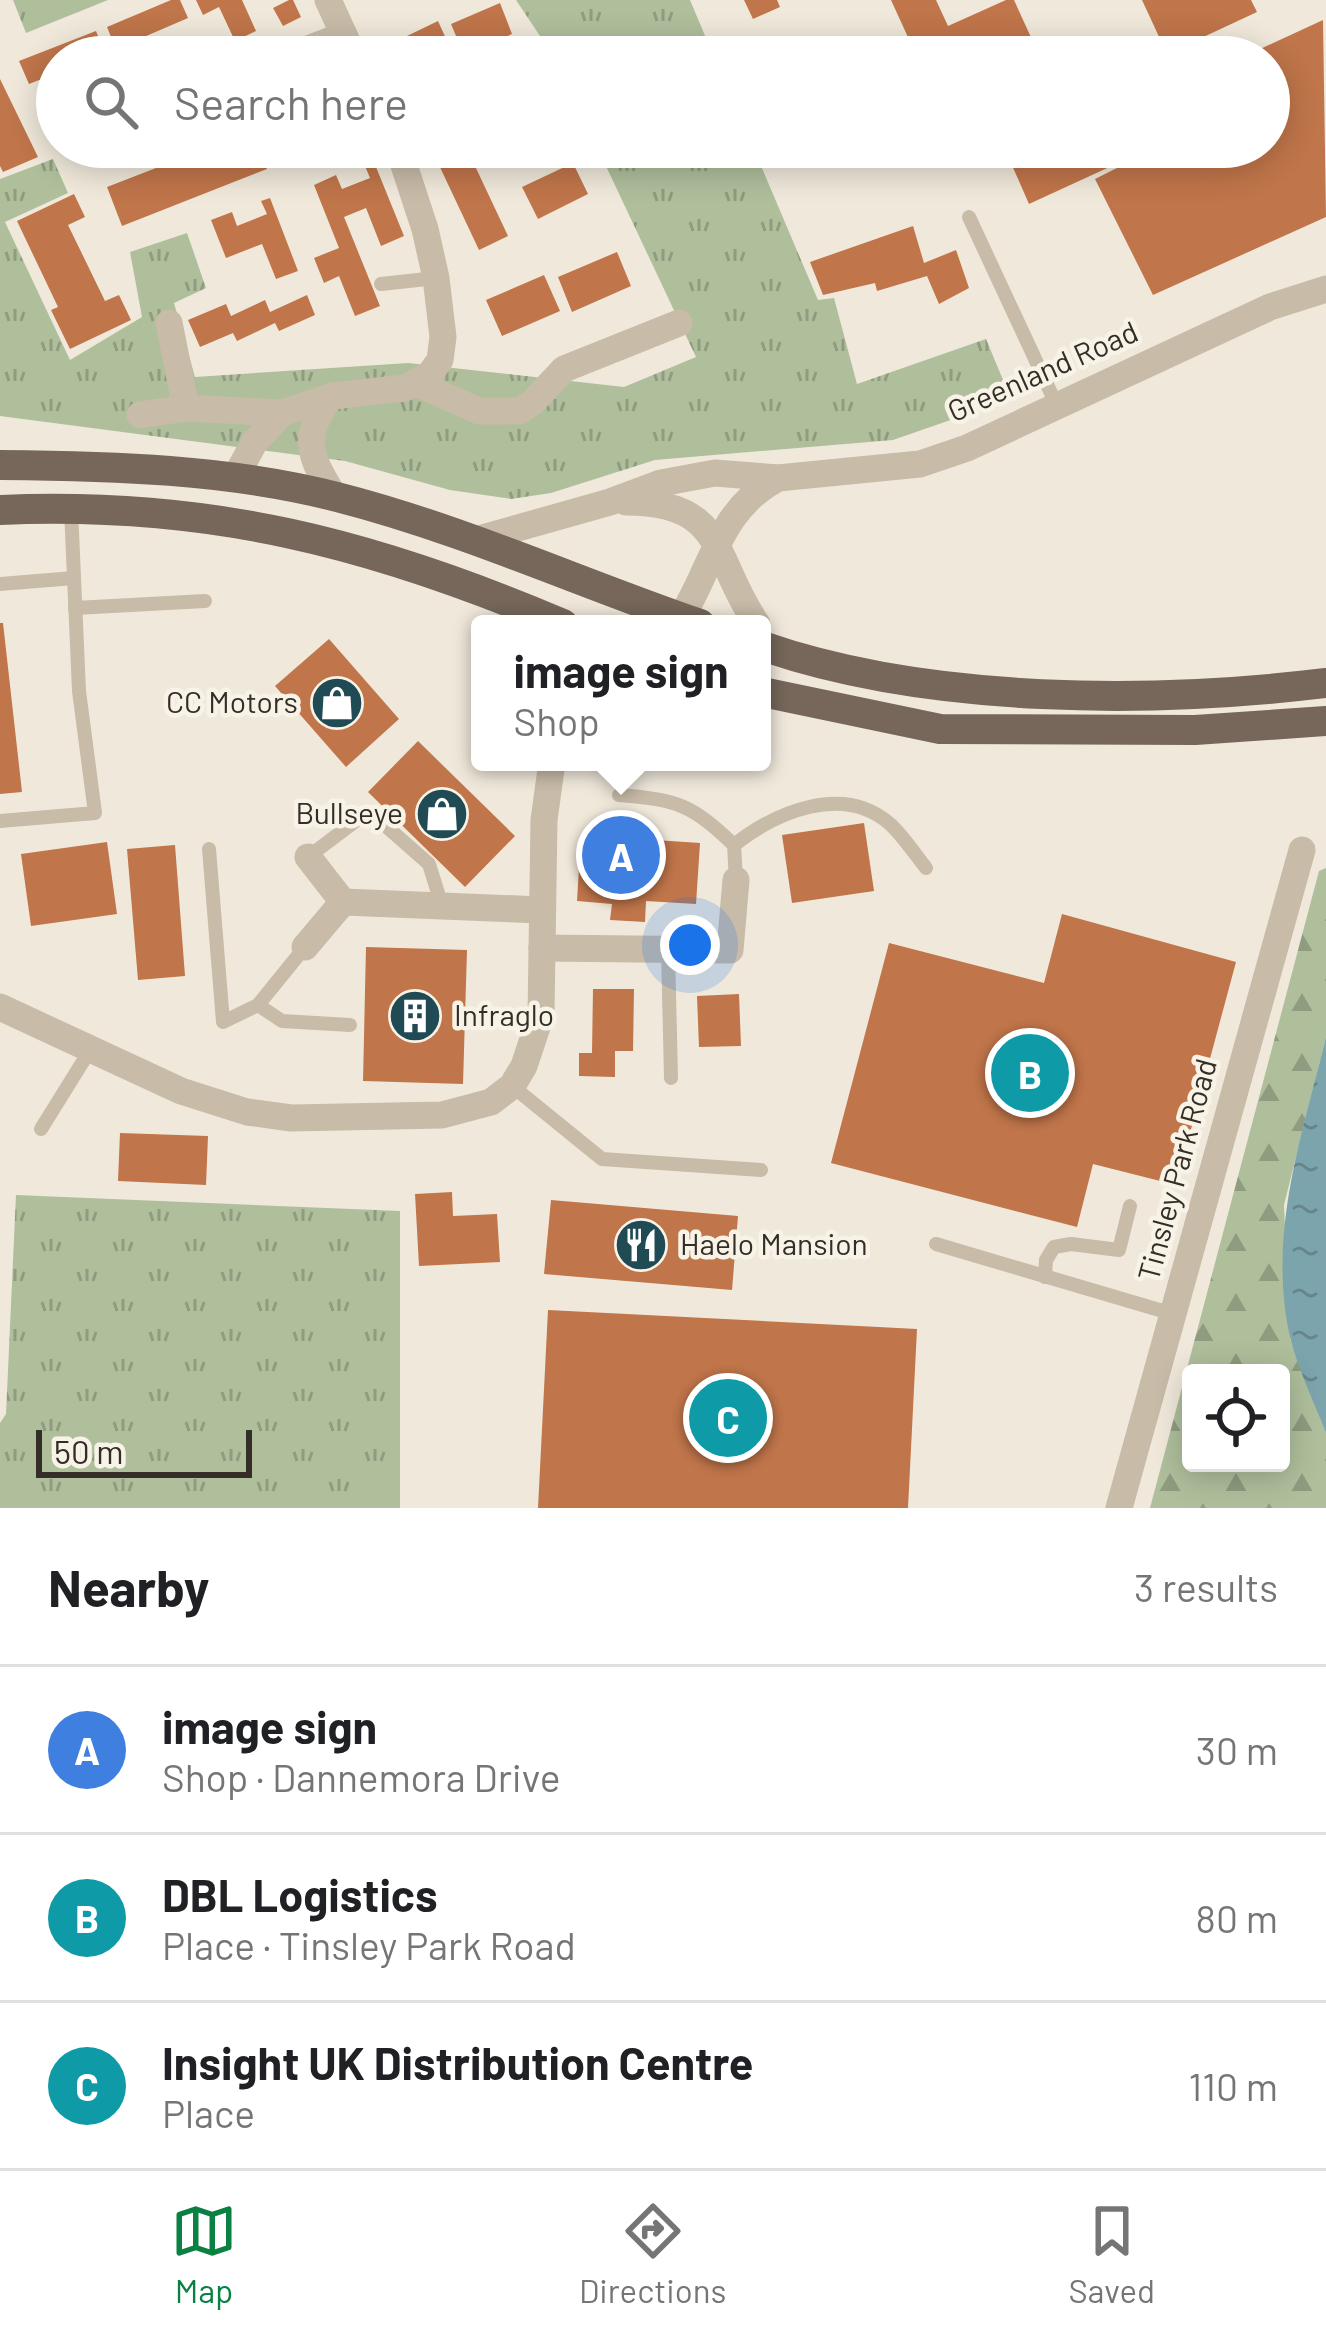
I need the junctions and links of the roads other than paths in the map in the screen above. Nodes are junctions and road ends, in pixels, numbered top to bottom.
1 (328, 0) edge
2 (344, 36) edge
3 (412, 168) edge
4 (969, 217) dead end
5 (436, 278) junction
6 (381, 284) dead end
7 (1326, 290) edge
8 (170, 323) dead end
9 (679, 323) dead end
10 (416, 383) junction
11 (332, 397) junction
12 (1057, 406) junction
13 (186, 408) junction
14 (282, 413) junction
15 (140, 415) dead end
16 (0, 465) edge
17 (235, 478) junction
18 (778, 478) junction
19 (334, 496) junction
20 (610, 502) junction
21 (71, 509) junction
22 (0, 510) edge
23 (479, 539) junction
24 (717, 539) junction
25 (74, 578) junction
26 (0, 584) edge
27 (205, 602) dead end
28 (75, 608) junction
29 (522, 614) edge
30 (669, 615) edge
31 (689, 615) edge
32 (750, 615) edge
33 (771, 640) edge
34 (1326, 683) edge
35 (771, 694) edge
36 (1326, 721) edge
37 (551, 771) edge
38 (619, 795) dead end
39 (0, 821) edge
40 (734, 844) junction
41 (209, 849) dead end
42 (1302, 850) dead end
43 (308, 857) joint
44 (926, 868) dead end
45 (736, 880) joint
46 (343, 902) junction
47 (442, 906) junction
48 (542, 910) junction
49 (305, 947) joint
50 (542, 948) junction
51 (668, 950) junction
52 (258, 1005) junction
53 (0, 1007) edge
54 (350, 1025) dead end
55 (92, 1047) junction
56 (670, 1078) dead end
57 (512, 1086) junction
58 (41, 1129) dead end
59 (761, 1170) dead end
60 (1130, 1206) dead end
61 (936, 1244) dead end
62 (1045, 1276) junction
63 (1173, 1314) junction
64 (1119, 1508) edge

1 - 2 street
3 - 5 street
4 - 12 lane
5 - 6 lane
5 - 10 street
7 - 12 street, Greenland Road
8 - 13 street
9 - 10 street
10 - 11 street
11 - 14 street
11 - 19 street
12 - 18 street, Greenland Road
13 - 14 street
13 - 15 street
14 - 17 street
16 - 17 main road
17 - 19 main road
18 - 20 street, Greenland Road
18 - 24 street
19 - 23 main road
20 - 23 street, Greenland Road
20 - 24 street, Greenland Road
21 - 22 main road
21 - 25 lane
21 - 29 main road
23 - 30 main road
24 - 31 street
24 - 32 street
25 - 26 lane
25 - 28 lane
27 - 28 lane
28 - 39 lane
33 - 34 main road
35 - 36 main road
37 - 48 street
38 - 40 lane
40 - 44 lane
40 - 45 lane
41 - 52 lane
42 - 63 street, Tinsley Park Road
43 - 46 street
43 - 47 lane
45 - 51 street
46 - 47 street
46 - 49 street
47 - 48 street
48 - 50 street
49 - 52 lane
50 - 51 street
50 - 57 street
51 - 56 lane
52 - 54 lane
53 - 55 street
55 - 57 street
55 - 58 lane
57 - 59 lane
60 - 62 lane
61 - 62 lane
62 - 63 lane
63 - 64 street, Tinsley Park Road

